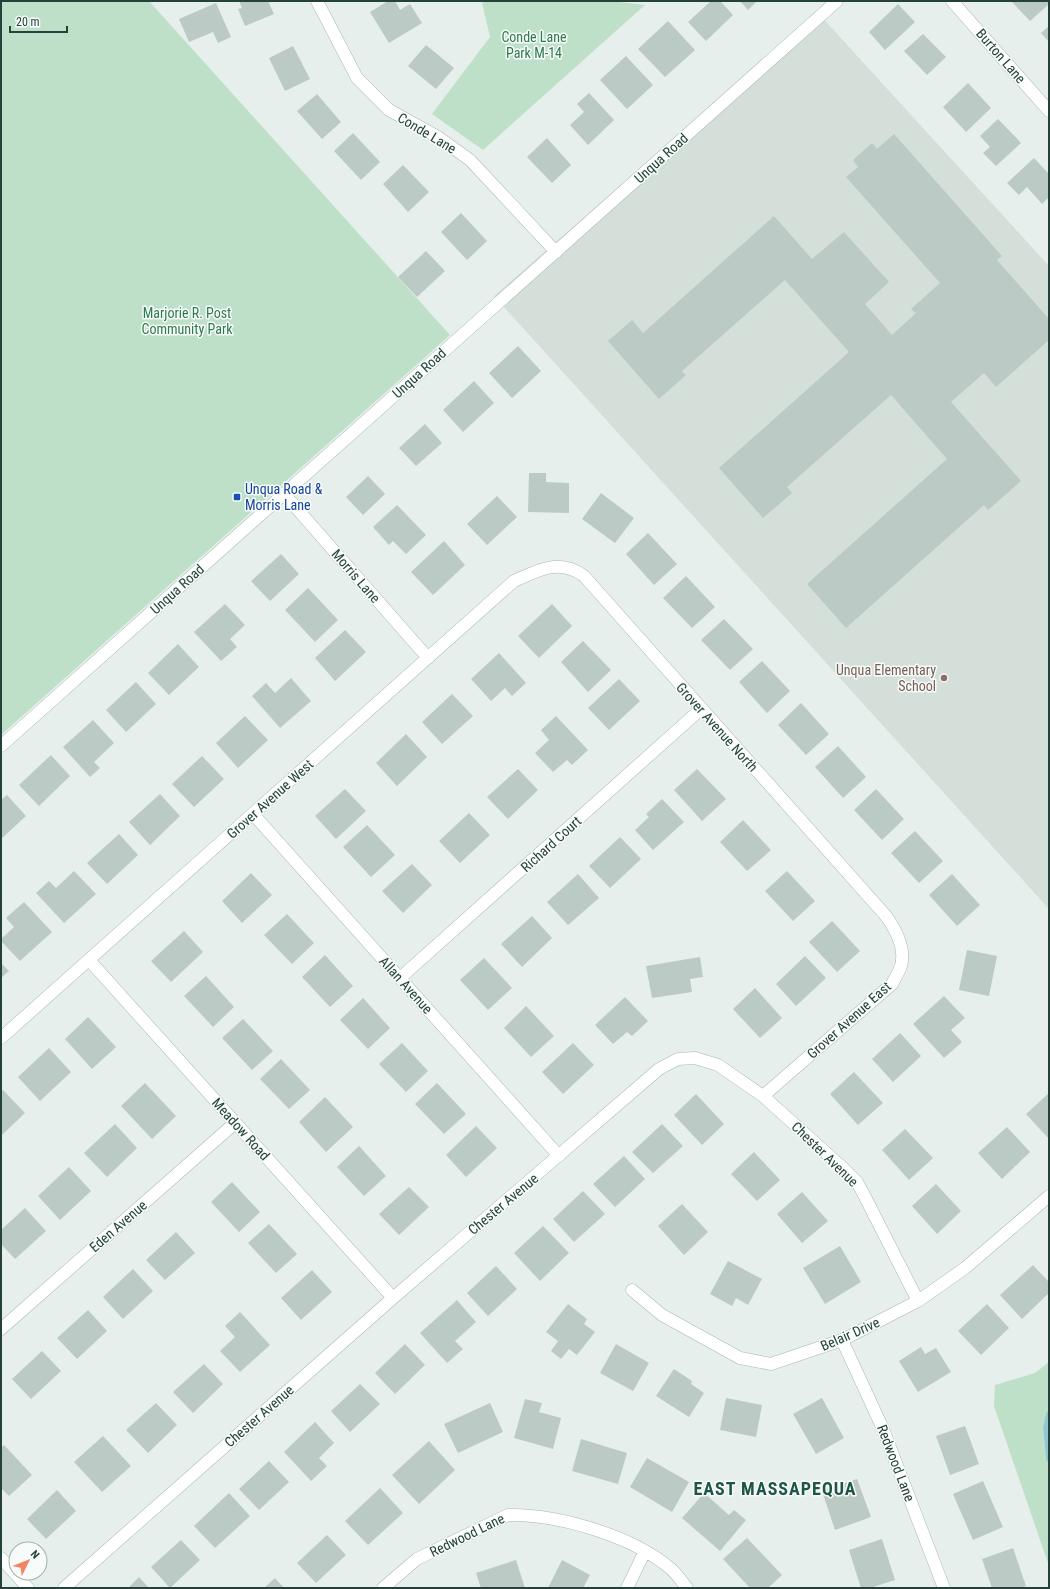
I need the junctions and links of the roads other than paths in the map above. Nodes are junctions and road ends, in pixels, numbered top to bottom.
1 (317, 1) edge
2 (837, 1) edge
3 (952, 1) edge
4 (1049, 111) edge
5 (556, 252) junction
6 (284, 494) junction
7 (543, 568) joint
8 (428, 658) junction
9 (701, 709) junction
10 (1, 746) edge
11 (253, 814) junction
12 (880, 910) joint
13 (89, 960) junction
14 (400, 978) junction
15 (1, 1038) edge
16 (763, 1096) junction
17 (235, 1123) junction
18 (559, 1156) junction
19 (1049, 1196) edge
20 (632, 1290) dead end
21 (393, 1298) junction
22 (918, 1301) junction
23 (1, 1329) edge
24 (842, 1340) junction
25 (645, 1551) junction
26 (1, 1558) edge
27 (28, 1588) edge
28 (64, 1588) edge
29 (383, 1588) edge
30 (627, 1588) edge
31 (687, 1588) edge
32 (944, 1588) edge

1 - 5 street, Conde Lane
2 - 5 street, Unqua Road
3 - 4 street, Burton Lane
5 - 6 street, Unqua Road
6 - 8 street, Morris Lane
6 - 10 street, Unqua Road
7 - 8 street, Grover Avenue West
7 - 9 street, Grover Avenue North
8 - 11 street, Grover Avenue West
9 - 12 street, Grover Avenue North
9 - 14 street, Richard Court
11 - 13 street, Grover Avenue West
11 - 14 street, Allan Avenue
12 - 16 street, Grover Avenue East
13 - 15 street, Grover Avenue West
13 - 17 street, Meadow Road
14 - 18 street, Allan Avenue
16 - 18 street, Chester Avenue
16 - 22 street, Chester Avenue
17 - 21 street, Meadow Road
17 - 23 street, Eden Avenue
18 - 21 street, Chester Avenue
19 - 22 street, Belair Drive
20 - 24 street, Belair Drive
21 - 28 street, Chester Avenue
22 - 24 street, Belair Drive
24 - 32 street, Redwood Lane
25 - 29 street, Redwood Lane
25 - 30 street
25 - 31 street, Redwood Lane
26 - 27 street

